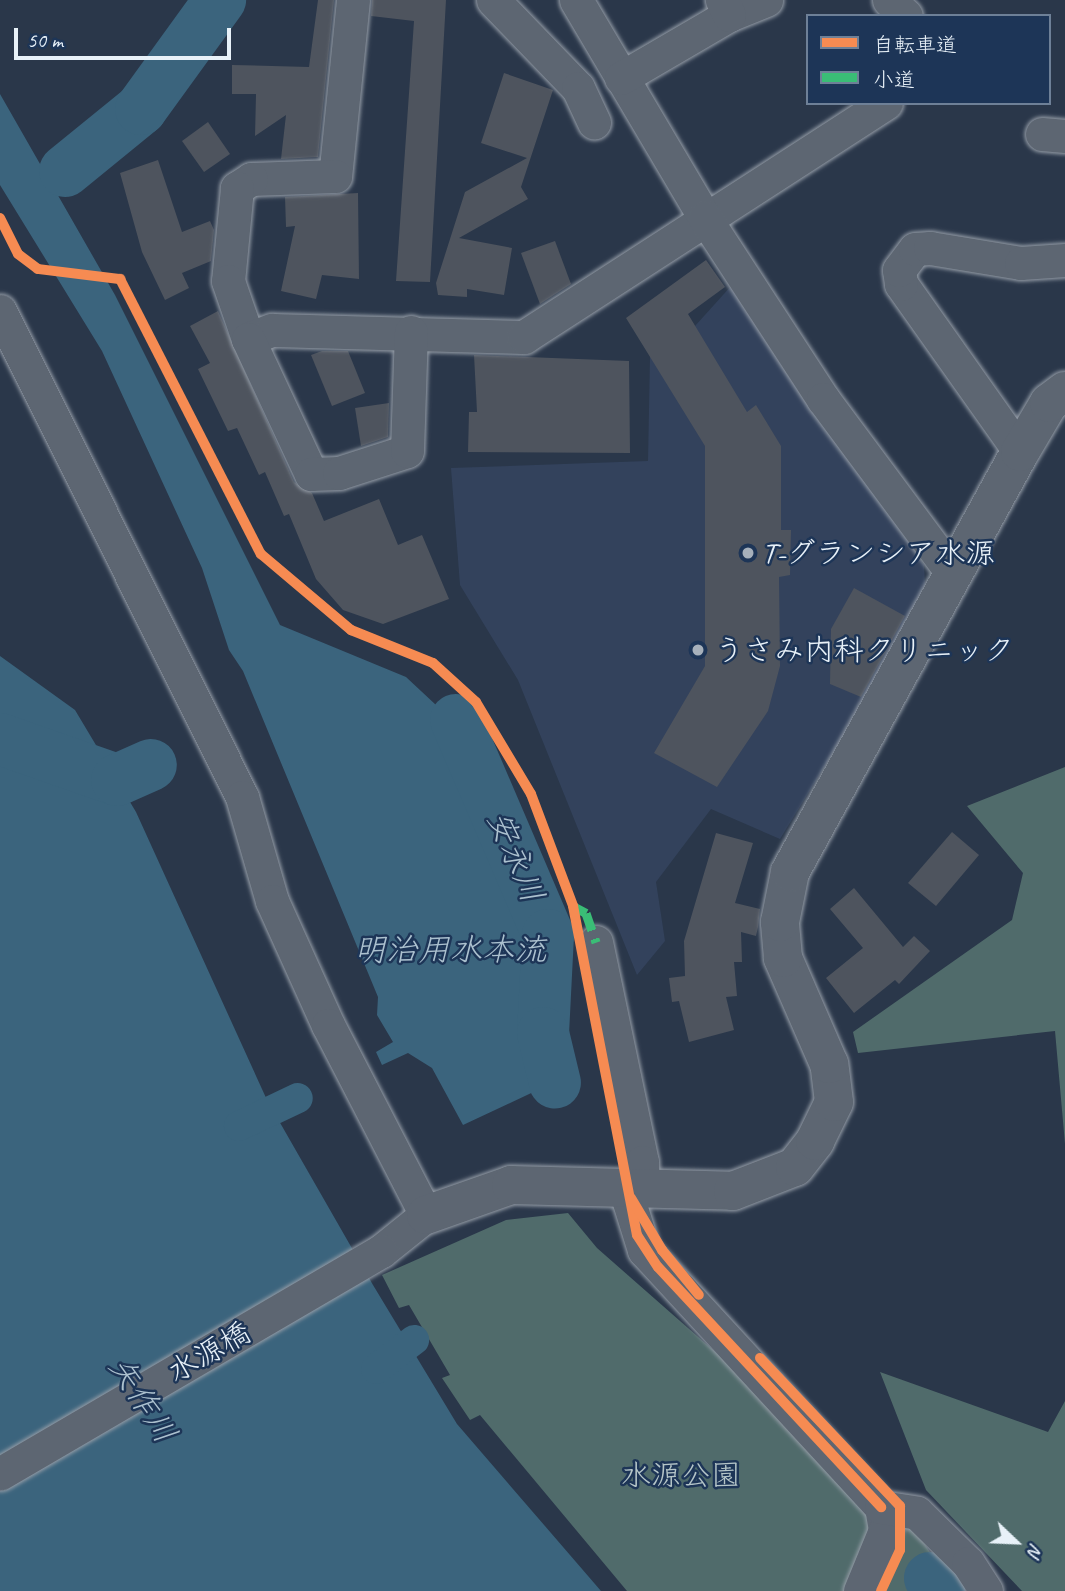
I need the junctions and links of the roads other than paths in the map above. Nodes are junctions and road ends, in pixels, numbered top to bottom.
1 (353, 0) edge
2 (493, 0) edge
3 (576, 0) edge
4 (766, 0) edge
5 (889, 0) edge
6 (725, 7) edge
7 (903, 14) edge
8 (621, 78) junction
9 (883, 105) edge
10 (594, 123) dead end
11 (705, 218) junction
12 (1065, 260) edge
13 (0, 311) edge
14 (411, 332) junction
15 (248, 339) junction
16 (1065, 391) edge
17 (1020, 452) junction
18 (952, 573) junction
19 (596, 942) dead end
20 (634, 1191) junction
21 (426, 1215) junction
22 (0, 1474) edge
23 (881, 1507) junction
24 (860, 1591) edge
25 (986, 1591) edge

1 - 15 street
2 - 10 street
3 - 8 street
4 - 6 street
5 - 7 street
6 - 8 street
8 - 11 street
9 - 11 street
11 - 14 street
11 - 18 street
12 - 17 street
13 - 21 street
14 - 15 street
14 - 15 street
16 - 17 street
17 - 18 street
18 - 20 street
19 - 20 street
20 - 21 street
20 - 23 street
21 - 22 street, 水源橋
23 - 24 street
23 - 25 street

